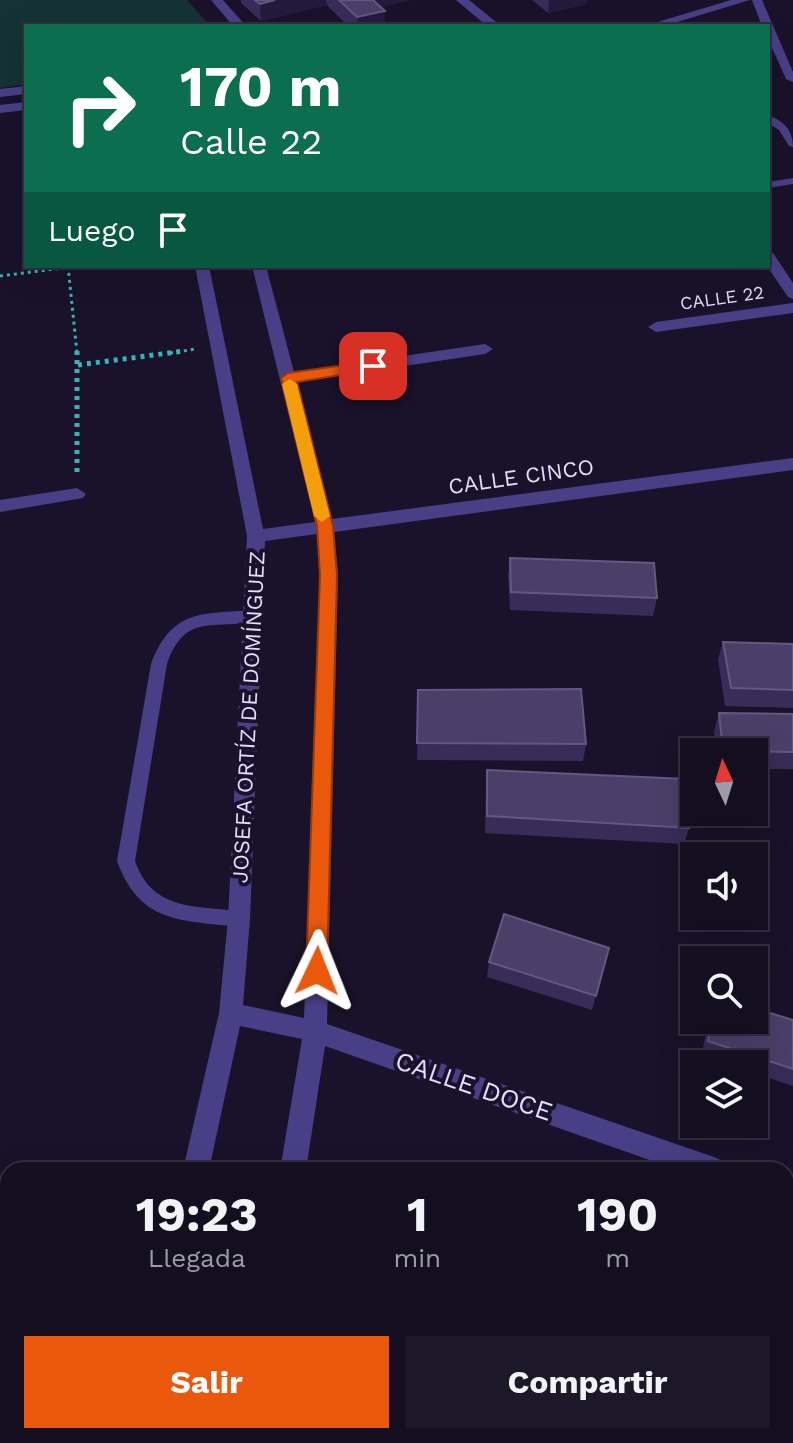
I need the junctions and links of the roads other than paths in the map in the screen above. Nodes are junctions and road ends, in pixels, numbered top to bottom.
1 (217, 0) edge
2 (462, 0) edge
3 (744, 0) edge
4 (757, 0) edge
5 (714, 3) edge
6 (238, 24) edge
7 (492, 24) edge
8 (656, 24) edge
9 (766, 24) edge
10 (770, 33) edge
11 (791, 79) edge
12 (24, 90) edge
13 (0, 93) edge
14 (24, 106) edge
15 (0, 109) edge
16 (770, 119) edge
17 (793, 144) edge
18 (793, 181) edge
19 (770, 185) edge
20 (770, 259) edge
21 (202, 268) edge
22 (260, 268) edge
23 (793, 294) edge
24 (793, 308) edge
25 (656, 327) dead end
26 (485, 349) dead end
27 (288, 378) junction
28 (793, 464) edge
29 (77, 494) road end
30 (0, 506) edge
31 (325, 526) junction
32 (256, 536) junction
33 (253, 616) junction
34 (239, 919) junction
35 (231, 1013) junction
36 (315, 1031) junction
37 (198, 1162) edge
38 (294, 1162) edge
39 (691, 1162) edge

1 - 6 street
2 - 7 street
3 - 5 street
4 - 9 lane
5 - 8 street
10 - 11 lane
12 - 13 street
14 - 15 street
16 - 17 lane
18 - 19 lane
20 - 23 street
21 - 32 street, JOSEFA ORTÍZ DE DOMÍNGUEZ
22 - 27 street
24 - 25 street, CALLE 22
26 - 27 street
27 - 31 street
28 - 31 street, CALLE CINCO
29 - 30 street
31 - 32 street, CALLE CINCO
31 - 36 street
32 - 33 street, JOSEFA ORTÍZ DE DOMÍNGUEZ
33 - 34 street, JOSEFA ORTÍZ DE DOMÍNGUEZ
33 - 34 lane
34 - 35 street, JOSEFA ORTÍZ DE DOMÍNGUEZ
35 - 36 street, CALLE DOCE
35 - 37 street, JOSEFA ORTÍZ DE DOMÍNGUEZ
36 - 38 street
36 - 39 street, CALLE DOCE

